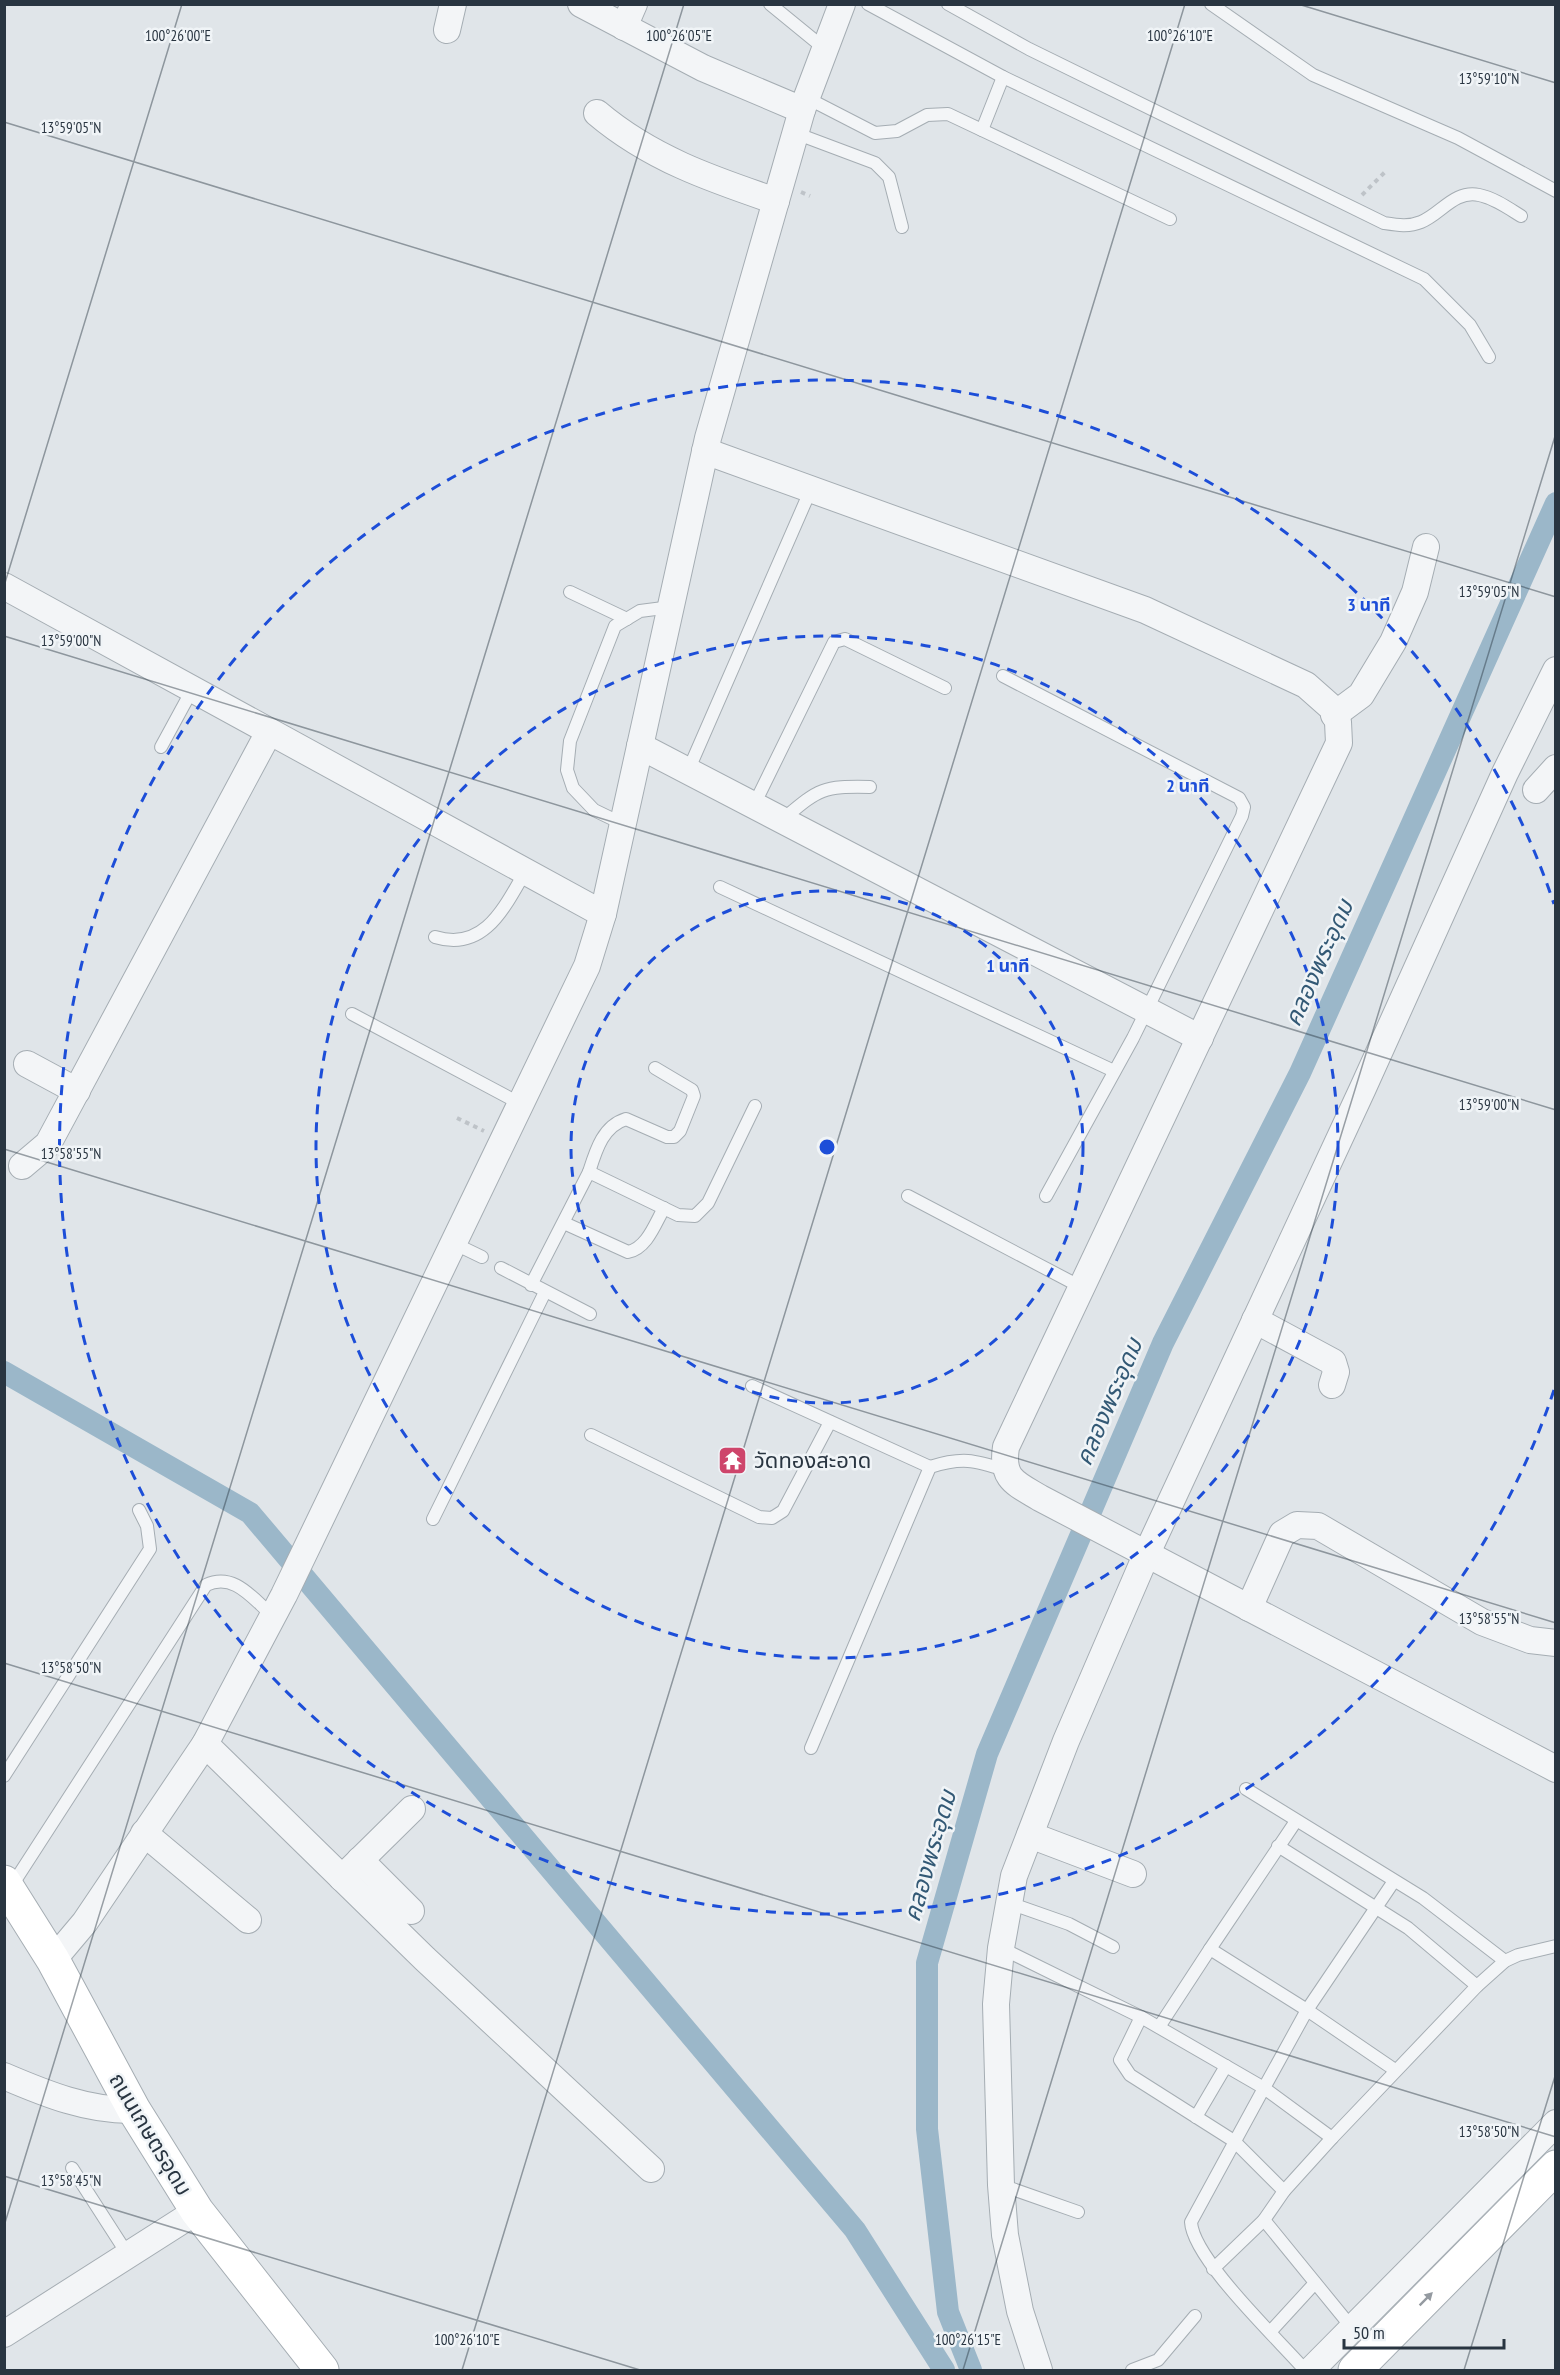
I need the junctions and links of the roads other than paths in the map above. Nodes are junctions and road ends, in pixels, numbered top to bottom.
1 (453, 4) edge
2 (581, 4) edge
3 (770, 4) edge
4 (842, 4) edge
5 (868, 4) edge
6 (948, 4) edge
7 (1211, 4) edge
8 (629, 16) edge
9 (447, 30) dead end
10 (825, 49) junction
11 (1003, 77) junction
12 (597, 113) dead end
13 (801, 114) junction
14 (982, 130) junction
15 (1556, 191) edge
16 (776, 201) junction
17 (1521, 216) dead end
18 (1170, 219) dead end
19 (902, 227) dead end
20 (1489, 357) dead end
21 (705, 451) junction
22 (811, 489) junction
23 (1426, 547) dead end
24 (4, 586) edge
25 (570, 592) dead end
26 (671, 607) junction
27 (627, 619) junction
28 (1556, 670) edge
29 (1003, 676) dead end
30 (945, 688) dead end
31 (192, 690) junction
32 (1334, 715) junction
33 (269, 732) junction
34 (640, 746) junction
35 (161, 747) dead end
36 (1556, 768) edge
37 (688, 771) junction
38 (870, 787) dead end
39 (1536, 790) dead end
40 (754, 806) junction
41 (782, 820) junction
42 (623, 824) junction
43 (525, 872) junction
44 (720, 887) dead end
45 (603, 914) junction
46 (435, 937) dead end
47 (1146, 1010) junction
48 (352, 1014) dead end
49 (1200, 1038) junction
50 (27, 1064) dead end
51 (655, 1068) dead end
52 (1114, 1071) junction
53 (77, 1091) junction
54 (521, 1104) junction
55 (756, 1106) dead end
56 (22, 1166) dead end
57 (589, 1172) junction
58 (908, 1196) dead end
59 (1046, 1197) dead end
60 (664, 1208) junction
61 (564, 1223) junction
62 (453, 1243) junction
63 (482, 1257) dead end
64 (501, 1268) dead end
65 (531, 1285) junction
66 (1081, 1287) junction
67 (545, 1292) junction
68 (590, 1314) dead end
69 (1255, 1320) junction
70 (1332, 1385) dead end
71 (752, 1386) dead end
72 (830, 1422) junction
73 (591, 1435) dead end
74 (930, 1467) junction
75 (1005, 1470) junction
76 (139, 1510) dead end
77 (433, 1519) dead end
78 (1136, 1548) junction
79 (278, 1605) junction
80 (1249, 1608) junction
81 (1556, 1643) edge
82 (205, 1744) junction
83 (811, 1748) dead end
84 (1556, 1769) edge
85 (4, 1776) edge
86 (1246, 1788) dead end
87 (412, 1809) dead end
88 (1296, 1821) junction
89 (144, 1833) junction
90 (1030, 1835) junction
91 (1278, 1846) junction
92 (360, 1860) junction
93 (1133, 1874) dead end
94 (342, 1878) junction
95 (1394, 1881) junction
96 (8, 1885) edge
97 (1009, 1903) junction
98 (1376, 1908) junction
99 (411, 1911) dead end
100 (248, 1920) dead end
101 (1556, 1946) edge
102 (1113, 1947) dead end
103 (1001, 1948) junction
104 (1210, 1949) junction
105 (53, 1960) junction
106 (1505, 1962) junction
107 (1477, 1986) junction
108 (1306, 2010) junction
109 (1141, 2016) junction
110 (1159, 2027) junction
111 (1226, 2066) junction
112 (1395, 2070) junction
113 (4, 2076) edge
114 (1264, 2088) junction
115 (134, 2110) junction
116 (1196, 2117) junction
117 (1556, 2123) edge
118 (1332, 2138) junction
119 (1234, 2142) junction
120 (1556, 2167) edge
121 (72, 2168) dead end
122 (651, 2169) dead end
123 (1001, 2185) junction
124 (1284, 2191) junction
125 (197, 2211) junction
126 (1078, 2212) dead end
127 (1264, 2220) junction
128 (128, 2255) junction
129 (1213, 2269) junction
130 (1315, 2283) junction
131 (1195, 2316) dead end
132 (1353, 2329) junction
133 (1271, 2331) junction
134 (4, 2334) edge
135 (322, 2370) edge
136 (1039, 2370) edge
137 (1132, 2370) edge
138 (1305, 2370) edge
139 (1311, 2370) edge
140 (1355, 2370) edge

1 - 9 street
2 - 8 street
3 - 10 lane
4 - 10 street
5 - 11 lane
6 - 17 lane
7 - 15 lane
8 - 13 street
10 - 13 street
11 - 14 lane
11 - 20 lane
12 - 16 street
13 - 14 lane
13 - 16 street
13 - 19 lane
14 - 18 lane
16 - 21 street
21 - 22 street
21 - 26 street
22 - 32 street
22 - 37 lane
23 - 32 street
24 - 31 street
25 - 27 lane
26 - 27 lane
26 - 34 street
27 - 42 lane
28 - 69 street
29 - 47 lane
30 - 40 lane
31 - 33 street
31 - 35 lane
32 - 49 street
33 - 43 street
33 - 53 street
34 - 37 street
34 - 42 street
36 - 39 street
37 - 40 street
38 - 41 lane
40 - 41 street
41 - 47 street
42 - 45 street
43 - 45 street
43 - 46 lane
44 - 52 lane
45 - 54 street
47 - 49 street
47 - 52 lane
48 - 54 lane
49 - 66 street
50 - 53 street
51 - 57 lane
52 - 59 lane
53 - 56 street
54 - 62 street
55 - 60 lane
57 - 60 lane
57 - 61 lane
58 - 66 lane
60 - 61 lane
61 - 65 lane
62 - 63 lane
62 - 79 street
64 - 65 lane
65 - 67 lane
66 - 75 street
67 - 68 lane
67 - 77 lane
69 - 70 street
69 - 78 street
71 - 72 lane
72 - 73 lane
72 - 74 lane
74 - 75 lane
74 - 83 lane
75 - 78 street
76 - 85 lane
78 - 80 street
78 - 90 street
79 - 82 street
79 - 96 lane
80 - 81 street
80 - 84 street
82 - 89 street
82 - 94 street
86 - 88 lane
87 - 92 street
88 - 91 lane
88 - 95 lane
89 - 100 street
89 - 105 street
90 - 93 street
90 - 97 street
91 - 98 lane
91 - 104 lane
92 - 94 street
92 - 99 street
94 - 122 street
95 - 98 lane
95 - 106 lane
96 - 105 street, ถนนเกษตรอุดม
97 - 102 lane
97 - 103 street
98 - 107 lane
98 - 108 lane
101 - 106 lane
103 - 109 lane
103 - 123 street
104 - 108 lane
104 - 110 lane
105 - 115 street, ถนนเกษตรอุดม
106 - 107 lane
107 - 112 lane
108 - 112 lane
108 - 114 lane
109 - 110 lane
109 - 116 lane
110 - 111 lane
111 - 114 lane
111 - 116 lane
112 - 118 lane
113 - 115 street
114 - 118 lane
114 - 119 lane
115 - 125 street, ถนนเกษตรอุดม
116 - 119 lane
117 - 132 street
118 - 124 lane
119 - 124 lane
119 - 129 lane
140 -> 120 street
121 - 128 lane
123 - 126 lane
123 - 136 street
124 - 127 lane
125 - 128 street
125 - 135 street, ถนนเกษตรอุดม
127 - 129 lane
127 - 130 lane
128 - 134 street
129 - 133 lane
130 - 132 lane
130 - 133 lane
131 - 137 lane
132 - 139 street
133 - 138 lane

